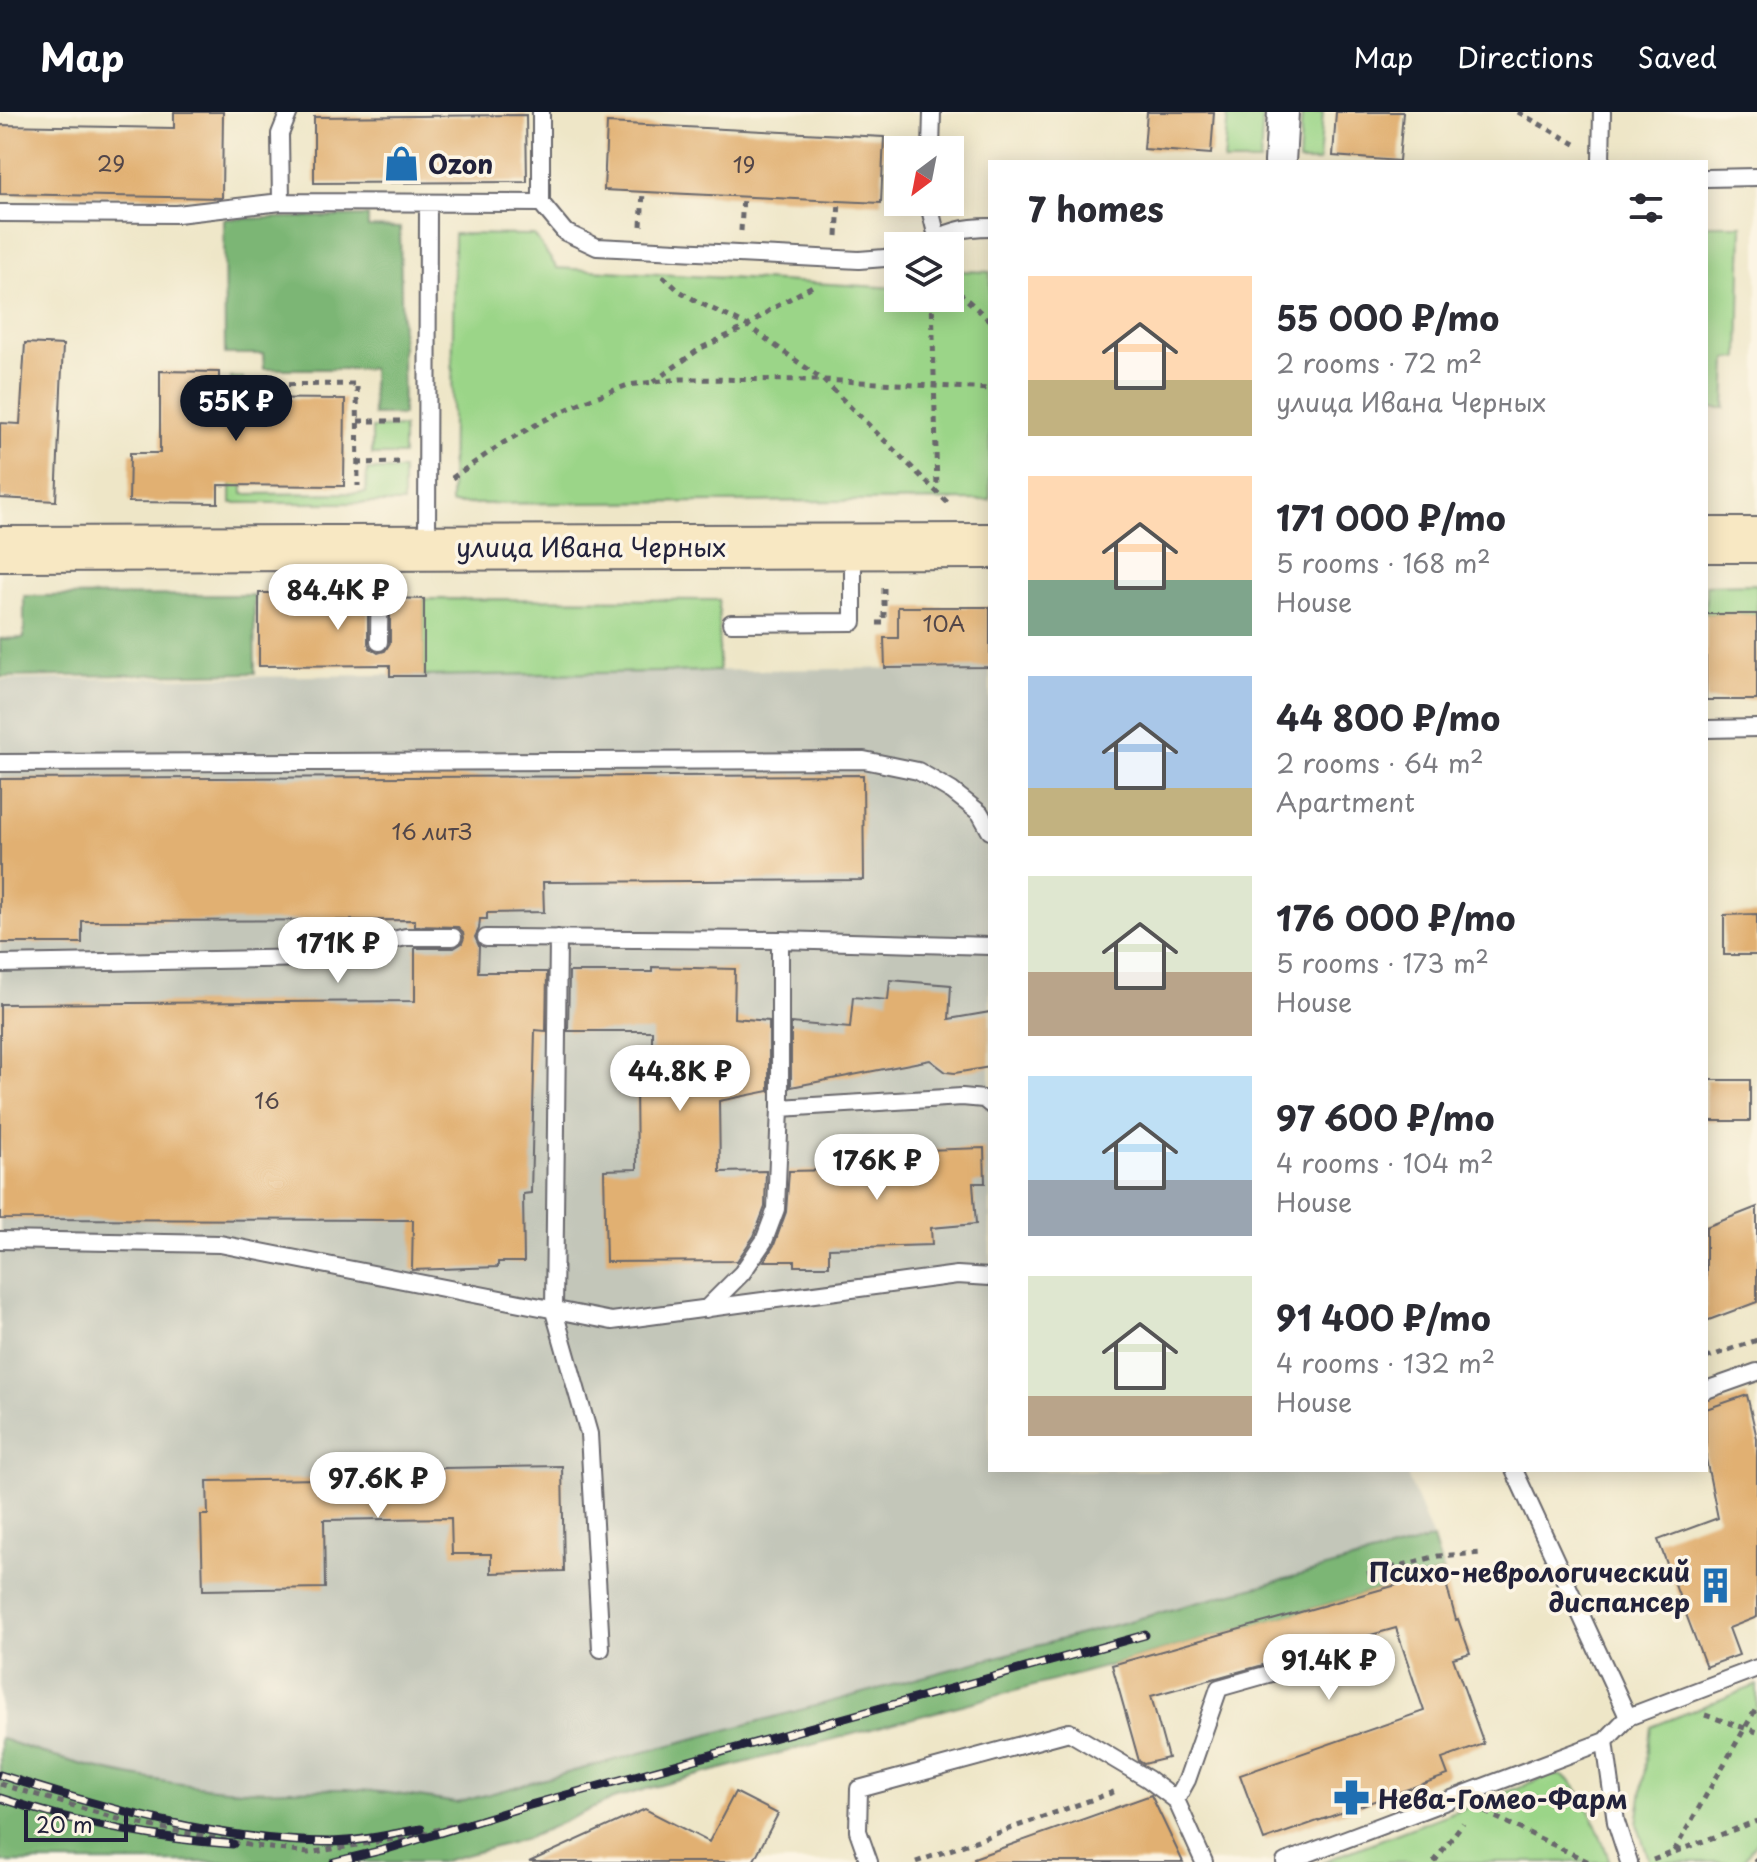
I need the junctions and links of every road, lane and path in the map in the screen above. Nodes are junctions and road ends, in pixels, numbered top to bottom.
1 (289, 112) edge
2 (541, 112) edge
3 (932, 112) edge
4 (1283, 112) edge
5 (1518, 112) edge
6 (1602, 112) edge
7 (931, 136) edge
8 (1580, 146) dead end
9 (1280, 160) edge
10 (1601, 160) edge
11 (1757, 177) edge
12 (1708, 178) edge
13 (643, 192) dead end
14 (743, 196) dead end
15 (839, 201) dead end
16 (281, 202) junction
17 (428, 203) junction
18 (541, 203) junction
19 (0, 213) edge
20 (988, 227) edge
21 (955, 232) edge
22 (640, 249) junction
23 (740, 254) junction
24 (836, 258) junction
25 (884, 258) edge
26 (859, 260) junction
27 (964, 297) edge
28 (932, 312) edge
29 (988, 319) edge
30 (748, 326) junction
31 (823, 380) junction
32 (653, 382) junction
33 (252, 385) dead end
34 (933, 385) junction
35 (988, 389) edge
36 (357, 421) junction
37 (409, 421) dead end
38 (409, 462) dead end
39 (357, 463) junction
40 (358, 486) dead end
41 (937, 491) junction
42 (951, 506) dead end
43 (427, 528) junction
44 (1708, 540) edge
45 (1757, 540) edge
46 (853, 546) junction
47 (988, 546) edge
48 (380, 547) junction
49 (0, 549) edge
50 (731, 623) dead end
51 (379, 642) dead end
52 (1757, 728) edge
53 (1708, 729) edge
54 (0, 763) edge
55 (988, 827) edge
56 (453, 937) dead end
57 (486, 938) dead end
58 (558, 938) junction
59 (780, 940) junction
60 (988, 946) edge
61 (0, 964) edge
62 (988, 1102) edge
63 (780, 1108) junction
64 (0, 1240) edge
65 (988, 1277) edge
66 (706, 1309) junction
67 (554, 1311) junction
68 (1757, 1340) edge
69 (1708, 1357) edge
70 (1757, 1372) edge
71 (1708, 1389) edge
72 (1515, 1472) edge
73 (1482, 1553) dead end
74 (1367, 1574) dead end
75 (1371, 1645) dead end
76 (601, 1649) dead end
77 (1757, 1668) edge
78 (1757, 1707) edge
79 (1692, 1710) dead end
80 (1628, 1717) junction
81 (1744, 1729) junction
82 (1757, 1732) edge
83 (1605, 1741) junction
84 (1148, 1779) junction
85 (0, 1784) edge
86 (1176, 1800) junction
87 (1472, 1800) junction
88 (523, 1807) dead end
89 (1757, 1821) edge
90 (1674, 1851) junction
91 (1650, 1861) edge
92 (869, 1862) edge
93 (916, 1862) edge
94 (1204, 1862) edge
95 (1285, 1862) edge
96 (1434, 1862) edge
97 (1589, 1862) edge
98 (1629, 1862) edge

1 - 16 lane
2 - 18 lane
3 - 7 lane
4 - 9 street
5 - 8 path
6 - 10 lane
11 - 12 lane
13 - 22 path
14 - 23 path
15 - 24 path
16 - 17 lane
16 - 19 lane
17 - 18 lane
17 - 43 lane
18 - 22 lane
20 - 21 lane
22 - 23 lane
22 - 30 path
23 - 24 lane
24 - 26 lane
25 - 26 lane
26 - 30 path
27 - 29 path
28 - 34 path
30 - 31 path
30 - 32 path
31 - 32 path
31 - 34 path
31 - 41 path
32 - 43 path
33 - 36 path
34 - 35 path
34 - 41 path
36 - 37 path
36 - 39 path
38 - 39 path
39 - 40 path
41 - 42 path
43 - 46 main road, улица Ивана Черных
43 - 48 main road, улица Ивана Черных
44 - 45 main road
46 - 47 main road, улица Ивана Черных
46 - 50 lane
48 - 49 main road, улица Ивана Черных
48 - 51 lane
52 - 53 lane
54 - 55 lane
56 - 61 lane
57 - 58 lane
58 - 59 lane
58 - 67 lane
59 - 60 lane
59 - 63 lane
62 - 63 lane
63 - 66 lane
64 - 67 lane
65 - 66 lane
66 - 67 lane
67 - 76 lane
68 - 69 path
70 - 71 lane
72 - 80 lane
73 - 74 path
75 - 86 lane
77 - 80 lane
78 - 81 path
79 - 81 path
80 - 83 lane
81 - 82 path
81 - 90 path
83 - 87 lane
83 - 98 lane
84 - 86 lane
84 - 92 lane
84 - 93 path
85 - 88 path
86 - 94 lane
87 - 95 lane
87 - 96 path
87 - 97 path
89 - 90 path
90 - 91 path

